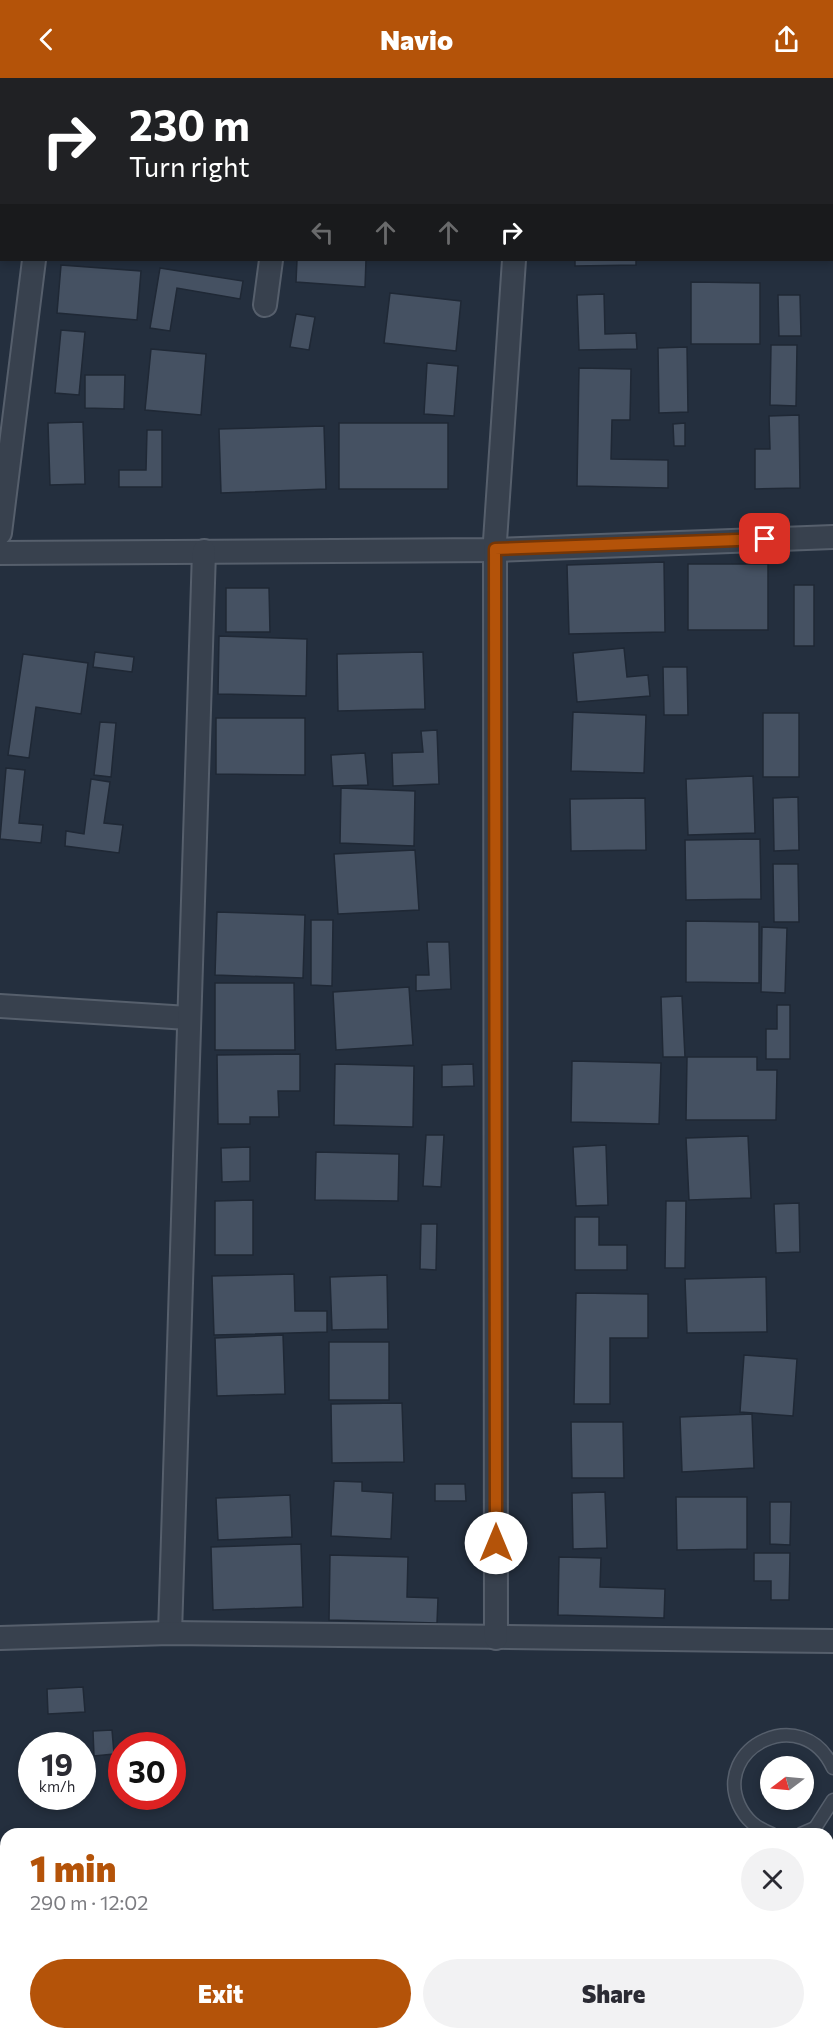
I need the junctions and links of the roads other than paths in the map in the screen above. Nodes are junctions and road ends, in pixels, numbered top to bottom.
1 (34, 261) edge
2 (271, 261) edge
3 (514, 261) edge
4 (265, 305) dead end
5 (0, 533) edge
6 (833, 537) edge
7 (495, 549) junction
8 (204, 551) junction
9 (0, 553) edge
10 (0, 1006) edge
11 (188, 1018) junction
12 (170, 1633) junction
13 (0, 1638) edge
14 (496, 1638) junction
15 (833, 1641) edge
16 (833, 1768) edge
17 (833, 1800) edge
18 (749, 1828) edge
19 (817, 1828) edge

1 - 5 street
2 - 4 street
3 - 7 street
6 - 7 street
7 - 8 street
7 - 14 street
8 - 9 street
8 - 11 street
10 - 11 street
11 - 12 street
12 - 13 street
12 - 14 street
14 - 15 street
16 - 18 lane
17 - 19 lane

